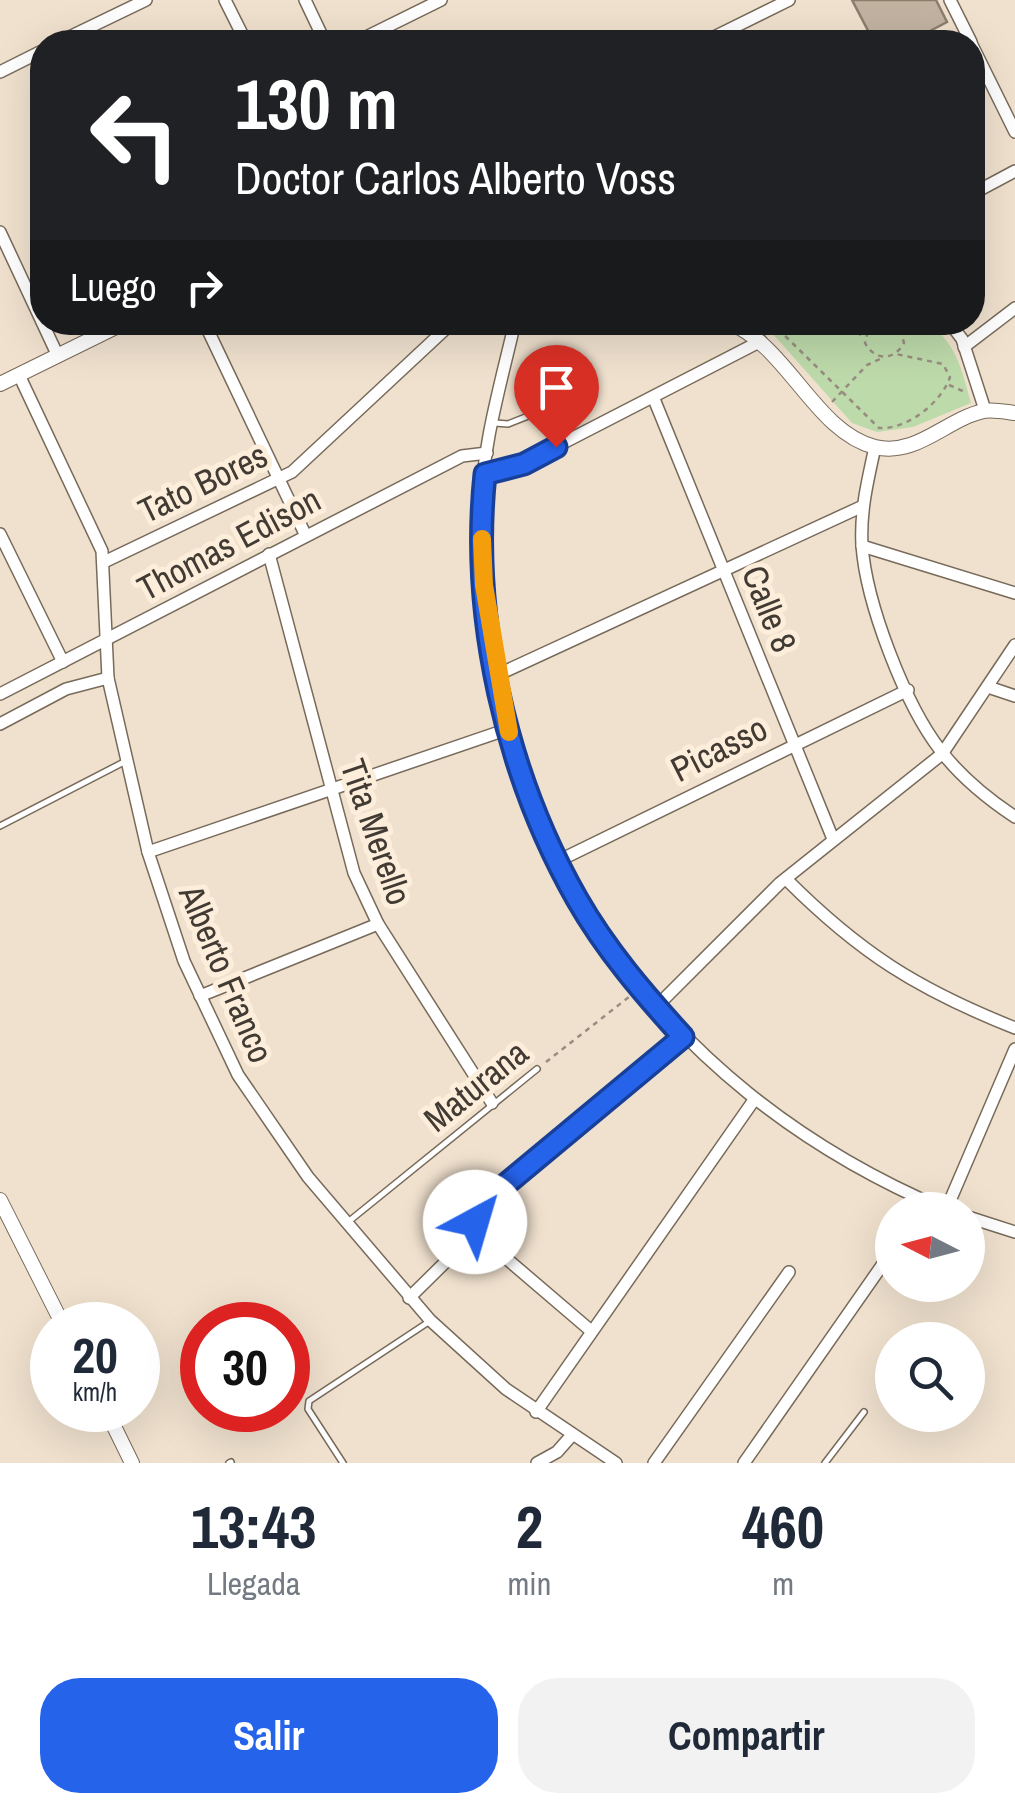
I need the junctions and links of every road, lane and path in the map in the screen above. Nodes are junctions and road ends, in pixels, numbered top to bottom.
1 (146, 0) edge
2 (224, 0) edge
3 (305, 0) edge
4 (440, 0) edge
5 (789, 0) edge
6 (950, 0) edge
7 (84, 30) edge
8 (240, 30) edge
9 (319, 30) edge
10 (380, 30) edge
11 (740, 30) edge
12 (965, 30) edge
13 (30, 57) edge
14 (985, 71) edge
15 (0, 72) edge
16 (1015, 132) edge
17 (1015, 171) edge
18 (985, 187) edge
19 (0, 232) edge
20 (30, 296) edge
21 (1015, 308) edge
22 (985, 331) edge
23 (48, 335) edge
24 (98, 335) edge
25 (210, 335) edge
26 (439, 335) edge
27 (512, 335) edge
28 (750, 335) edge
29 (769, 335) edge
30 (784, 335) edge
31 (860, 335) edge
32 (867, 335) edge
33 (903, 335) edge
34 (957, 335) edge
35 (980, 335) edge
36 (760, 341) junction
37 (865, 344) junction
38 (964, 347) junction
39 (57, 354) junction
40 (896, 354) junction
41 (884, 358) junction
42 (19, 375) junction
43 (0, 384) edge
44 (594, 390) dead end
45 (842, 392) junction
46 (654, 398) junction
47 (824, 410) junction
48 (985, 410) junction
49 (1015, 414) edge
50 (492, 422) junction
51 (875, 447) junction
52 (488, 453) junction
53 (485, 474) junction
54 (281, 479) junction
55 (863, 506) junction
56 (0, 534) edge
57 (305, 534) junction
58 (862, 546) junction
59 (269, 554) junction
60 (104, 562) junction
61 (723, 569) junction
62 (1015, 593) edge
63 (104, 641) junction
64 (1015, 646) edge
65 (64, 662) junction
66 (497, 675) junction
67 (108, 678) junction
68 (991, 688) junction
69 (908, 690) junction
70 (0, 694) edge
71 (1015, 696) edge
72 (0, 724) edge
73 (508, 729) junction
74 (794, 742) junction
75 (942, 754) junction
76 (127, 761) junction
77 (329, 791) junction
78 (1015, 817) edge
79 (0, 826) edge
80 (832, 840) junction
81 (148, 852) junction
82 (558, 861) junction
83 (786, 879) junction
84 (378, 924) junction
85 (639, 989) junction
86 (200, 996) junction
87 (656, 1007) junction
88 (1015, 1028) edge
89 (683, 1037) junction
90 (1015, 1049) edge
91 (537, 1069) joint
92 (754, 1100) junction
93 (492, 1103) junction
94 (904, 1192) edge
95 (954, 1192) edge
96 (0, 1200) edge
97 (4, 1216) edge
98 (985, 1222) edge
99 (346, 1224) junction
100 (478, 1230) junction
101 (1015, 1232) edge
102 (789, 1272) dead end
103 (875, 1275) edge
104 (410, 1298) junction
105 (51, 1302) edge
106 (430, 1320) junction
107 (590, 1330) junction
108 (536, 1412) junction
109 (864, 1412) dead end
110 (117, 1432) edge
111 (572, 1435) junction
112 (132, 1463) edge
113 (343, 1463) edge
114 (537, 1463) edge
115 (616, 1463) edge
116 (654, 1463) edge
117 (744, 1463) edge
118 (825, 1463) edge

1 - 7 street
2 - 8 street
3 - 9 street
4 - 10 street
5 - 11 street
6 - 12 street
13 - 15 street
14 - 16 street
17 - 18 street
19 - 20 street
21 - 22 street
23 - 39 street
24 - 39 street
25 - 54 street
26 - 54 street, Tato Bores
27 - 50 street
28 - 36 street
29 - 36 path
30 - 45 path
31 - 37 path
32 - 37 path
33 - 40 path
34 - 38 street
35 - 38 street
36 - 46 street
36 - 47 street
37 - 41 path
38 - 48 street
39 - 42 street
40 - 41 path
40 - 45 path
41 - 45 path
42 - 43 street
42 - 60 street, Alberto Franco
44 - 50 lane
45 - 47 path
46 - 53 street
46 - 61 street, Calle 8
47 - 51 street
48 - 49 street
48 - 51 street
50 - 52 street
51 - 55 street
52 - 53 street
52 - 57 street, Thomas Edison
53 - 66 street
54 - 57 street
54 - 60 street, Tato Bores
55 - 58 street
55 - 61 street
56 - 65 street
57 - 59 street, Thomas Edison
58 - 62 street
58 - 69 street
59 - 63 street, Thomas Edison
59 - 77 street, Tita Merello
60 - 63 street, Alberto Franco
61 - 66 street
61 - 74 street, Calle 8
63 - 65 street, Thomas Edison
63 - 67 street, Alberto Franco
64 - 68 street
65 - 70 street, Thomas Edison
66 - 73 street
67 - 72 street
67 - 76 street, Alberto Franco
68 - 71 street
68 - 75 street
69 - 74 street, Picasso
69 - 75 street
73 - 77 street
73 - 82 street
74 - 80 street, Calle 8
74 - 82 street, Picasso
75 - 78 street
75 - 80 street
76 - 79 lane
76 - 81 street, Alberto Franco
77 - 81 street
77 - 84 street, Tita Merello
80 - 83 street
81 - 86 street, Alberto Franco
82 - 85 street
83 - 87 street
83 - 88 street
84 - 86 street
84 - 93 street, Tita Merello
85 - 87 street
85 - 91 path, Maturana
86 - 99 street, Alberto Franco
87 - 89 street
89 - 92 street
89 - 100 street
90 - 95 street
91 - 93 lane, Maturana
92 - 94 street
92 - 107 street
93 - 99 lane, Maturana
96 - 97 street
97 - 105 street
98 - 101 street
99 - 104 street, Alberto Franco
100 - 104 street
100 - 107 street
102 - 116 street
103 - 117 street
104 - 106 street, Alberto Franco
106 - 108 street, Alberto Franco
106 - 113 lane
107 - 108 street
108 - 111 street, Alberto Franco
109 - 118 lane
110 - 112 street
111 - 114 street
111 - 115 street, Alberto Franco

